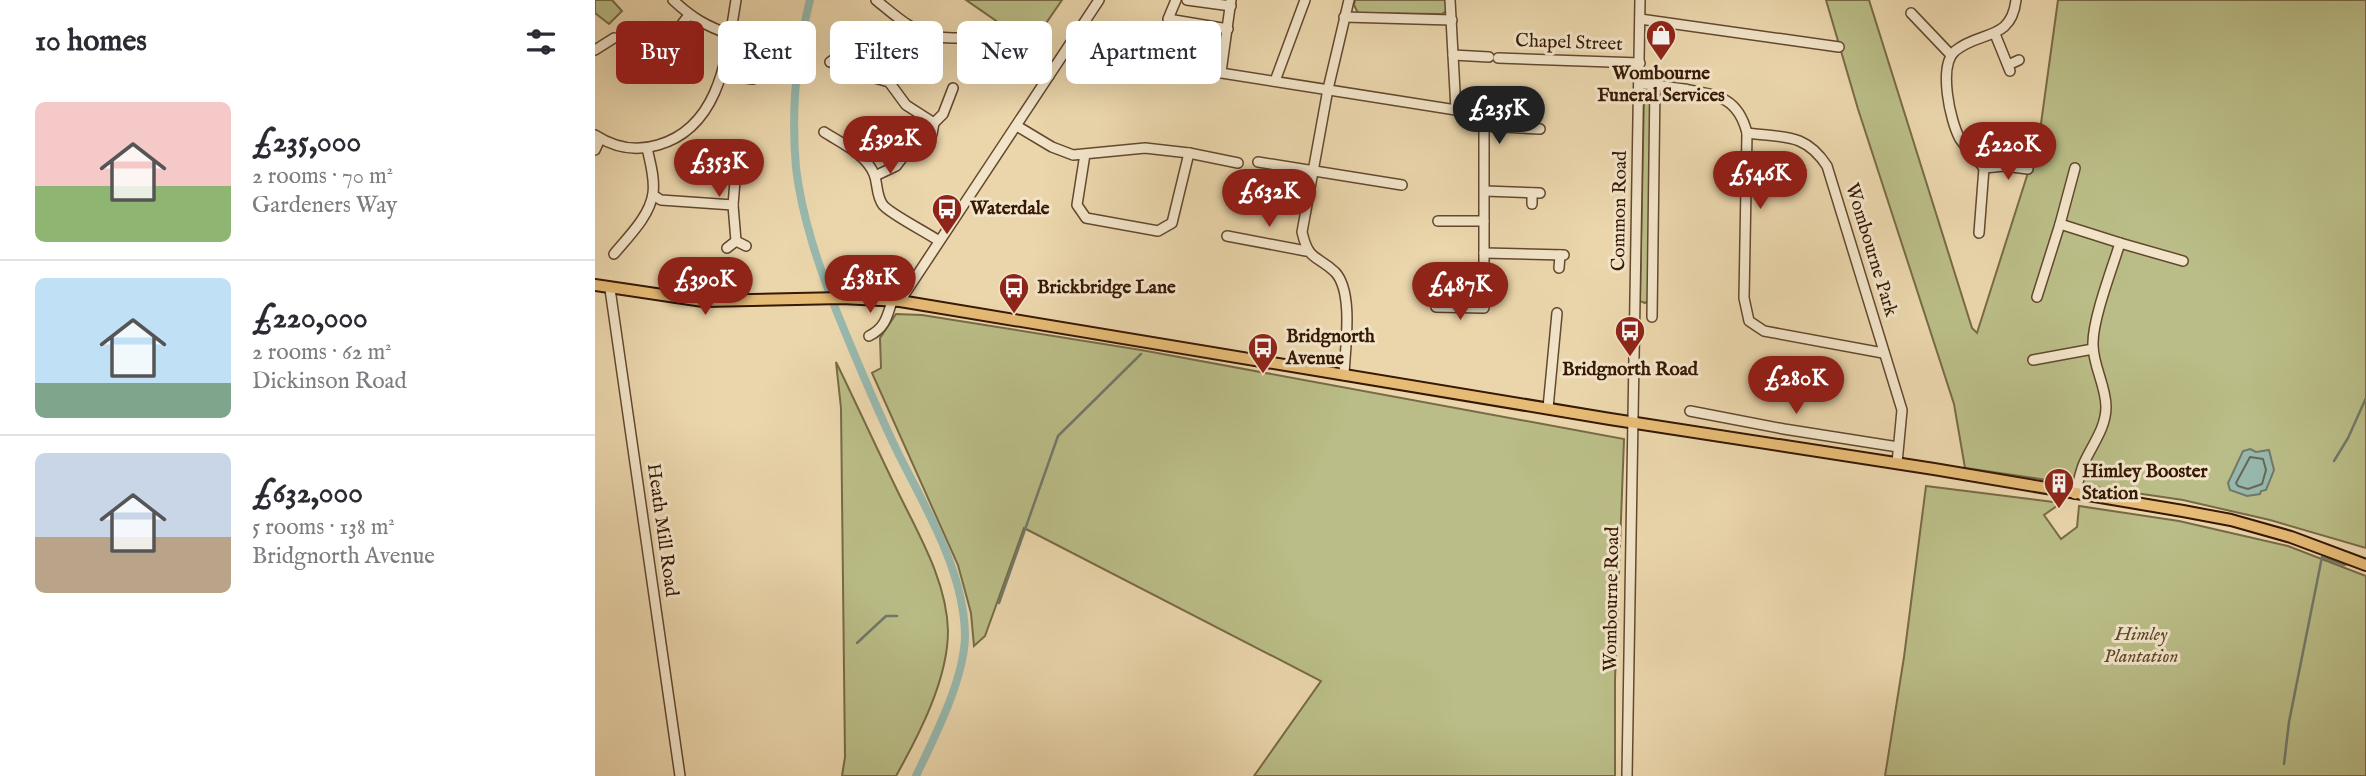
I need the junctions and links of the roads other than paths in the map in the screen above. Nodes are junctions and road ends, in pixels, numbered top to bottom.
1 (673, 0) edge
2 (736, 0) edge
3 (876, 0) edge
4 (1099, 0) edge
5 (1176, 0) edge
6 (1187, 0) edge
7 (1305, 0) edge
8 (1349, 0) edge
9 (1450, 0) edge
10 (1640, 0) edge
11 (2016, 0) edge
12 (1231, 3) edge
13 (1911, 13) dead end
14 (689, 15) junction
15 (1344, 17) junction
16 (1640, 19) junction
17 (1451, 20) junction
18 (684, 21) edge
19 (732, 21) edge
20 (904, 21) edge
21 (1085, 21) edge
22 (1228, 29) junction
23 (718, 30) edge
24 (1995, 34) junction
25 (614, 38) dead end
26 (1833, 43) dead end
27 (595, 50) edge
28 (1066, 50) edge
29 (1453, 55) junction
30 (1951, 55) junction
31 (2019, 61) dead end
32 (1640, 63) junction
33 (1052, 71) edge
34 (1221, 72) joint
35 (1275, 81) junction
36 (718, 83) edge
37 (890, 84) edge
38 (1044, 84) edge
39 (1640, 84) junction
40 (1655, 85) junction
41 (953, 88) dead end
42 (1328, 89) junction
43 (1455, 110) junction
44 (934, 123) junction
45 (1017, 126) junction
46 (1484, 126) junction
47 (1540, 129) dead end
48 (824, 132) dead end
49 (1747, 133) junction
50 (598, 137) edge
51 (647, 148) junction
52 (922, 149) dead end
53 (595, 150) edge
54 (1189, 153) junction
55 (1085, 155) junction
56 (737, 157) dead end
57 (905, 159) dead end
58 (1258, 162) dead end
59 (1238, 163) dead end
60 (1984, 168) junction
61 (2075, 168) dead end
62 (2028, 169) dead end
63 (1313, 172) junction
64 (875, 176) junction
65 (1402, 185) dead end
66 (1485, 191) junction
67 (653, 195) junction
68 (1532, 204) dead end
69 (733, 205) junction
70 (1484, 221) junction
71 (2060, 224) junction
72 (1975, 227) dead end
73 (1444, 231) dead end
74 (1227, 236) dead end
75 (736, 241) junction
76 (939, 241) junction
77 (2120, 243) junction
78 (746, 246) dead end
79 (727, 248) dead end
80 (1306, 251) junction
81 (1484, 253) junction
82 (614, 254) dead end
83 (2183, 261) dead end
84 (1559, 268) dead end
85 (595, 285) edge
86 (610, 289) junction
87 (1444, 295) dead end
88 (2036, 297) dead end
89 (896, 301) junction
90 (1636, 308) junction
91 (1556, 313) dead end
92 (1543, 327) dead end
93 (1555, 327) junction
94 (869, 336) dead end
95 (2094, 349) junction
96 (1884, 353) junction
97 (2033, 360) dead end
98 (1345, 375) junction
99 (1548, 408) junction
100 (1690, 411) dead end
101 (1633, 422) junction
102 (1746, 422) junction
103 (1742, 440) junction
104 (1898, 447) junction
105 (1896, 463) junction
106 (2075, 494) junction
107 (2366, 565) edge
108 (680, 776) edge
109 (1627, 776) edge

1 - 14 street
2 - 19 street
3 - 20 street
4 - 21 street
5 - 22 street
6 - 12 street
7 - 35 street
8 - 15 street
9 - 17 street
10 - 16 street, Common Road
11 - 24 street
12 - 22 street
13 - 30 street
14 - 18 street
14 - 23 street
15 - 17 street
15 - 42 street
16 - 26 street
16 - 32 street, Common Road
17 - 29 street
22 - 34 street
24 - 30 street
24 - 31 street
25 - 27 street
28 - 33 street
29 - 32 street, Chapel Street
29 - 43 street
30 - 60 street
32 - 39 street, Common Road
34 - 35 street
35 - 42 street
36 - 51 street
37 - 44 street
38 - 45 street
39 - 40 street
39 - 90 street, Common Road
40 - 49 street
40 - 90 street, Common Road
41 - 44 street
42 - 43 street
42 - 63 street
43 - 46 street
44 - 52 street
45 - 55 street
45 - 76 street
46 - 47 street
46 - 66 street
48 - 64 street
49 - 96 street, Wombourne Park
49 - 96 street
50 - 51 street
50 - 53 street
51 - 67 street
54 - 55 street
54 - 55 street
54 - 59 street
56 - 69 street
57 - 64 street
58 - 63 street
60 - 62 street
60 - 72 street
61 - 71 street
63 - 65 street
63 - 80 street
64 - 76 street
66 - 68 street
66 - 70 street
67 - 69 street
67 - 82 street
69 - 75 street
70 - 73 street
70 - 81 street
71 - 77 street
71 - 88 street
74 - 80 street
75 - 78 street
75 - 79 street
76 - 89 street
77 - 83 street
77 - 95 street
80 - 98 street
81 - 84 street
81 - 87 street
85 - 86 main road
86 - 89 main road
86 - 108 street, Heath Mill Road
89 - 94 street
89 - 98 main road
90 - 101 street, Common Road
91 - 93 street
92 - 93 street
93 - 99 street
95 - 97 street
95 - 106 street
96 - 104 street, Wombourne Park
98 - 99 main road
99 - 101 main road
100 - 102 street
101 - 103 main road
101 - 109 street, Wombourne Road
102 - 103 street
102 - 104 street
103 - 105 main road
104 - 105 street, Wombourne Park
105 - 106 main road
106 - 107 main road

